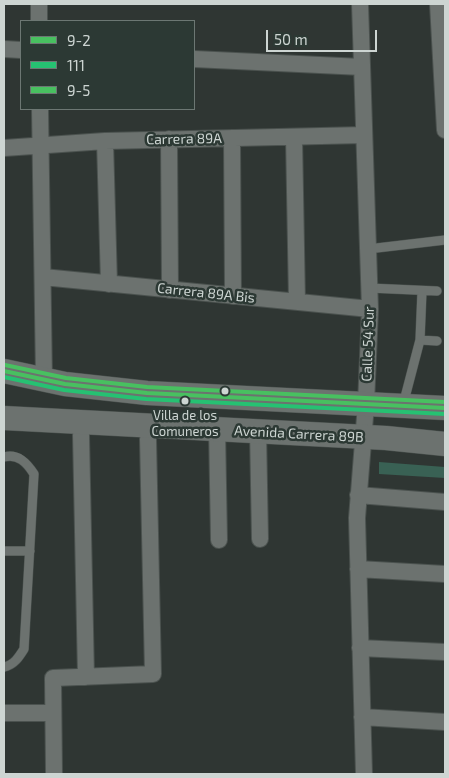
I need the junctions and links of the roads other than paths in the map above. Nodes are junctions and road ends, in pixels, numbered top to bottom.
1 (39, 4) edge
2 (360, 4) edge
3 (438, 4) edge
4 (39, 20) edge
5 (4, 49) edge
6 (20, 50) edge
7 (195, 59) edge
8 (362, 67) junction
9 (40, 110) edge
10 (445, 130) edge
11 (364, 135) junction
12 (294, 137) junction
13 (232, 138) junction
14 (169, 139) junction
15 (105, 141) junction
16 (41, 144) junction
17 (4, 148) edge
18 (445, 240) edge
19 (368, 249) junction
20 (43, 277) junction
21 (109, 284) junction
22 (369, 288) junction
23 (170, 290) junction
24 (422, 291) junction
25 (437, 291) dead end
26 (233, 296) junction
27 (297, 302) junction
28 (370, 309) junction
29 (420, 340) junction
30 (437, 341) dead end
31 (4, 371) edge
32 (44, 380) junction
33 (366, 404) junction
34 (403, 406) junction
35 (445, 408) edge
36 (4, 418) edge
37 (217, 429) junction
38 (258, 431) junction
39 (81, 436) dead end
40 (362, 437) junction
41 (148, 439) dead end
42 (445, 444) edge
43 (4, 457) edge
44 (358, 494) junction
45 (445, 502) edge
46 (260, 539) dead end
47 (219, 540) dead end
48 (4, 551) edge
49 (30, 551) junction
50 (358, 569) junction
51 (445, 574) edge
52 (360, 648) junction
53 (445, 652) edge
54 (4, 667) edge
55 (86, 677) junction
56 (53, 713) junction
57 (4, 714) edge
58 (362, 716) junction
59 (445, 722) edge
60 (54, 774) edge
61 (364, 774) edge

1 - 4 street
2 - 8 street, Calle 54 Sur
3 - 10 street
5 - 6 street
7 - 8 street
8 - 11 street, Calle 54 Sur
9 - 16 street
11 - 12 street, Carrera 89A
11 - 19 street, Calle 54 Sur
12 - 13 street, Carrera 89A
12 - 27 street
13 - 14 street, Carrera 89A
13 - 26 street
14 - 15 street, Carrera 89A
14 - 23 street
15 - 16 street, Carrera 89A
15 - 21 street
16 - 17 street, Carrera 89A
16 - 20 street
18 - 19 lane
19 - 22 street, Calle 54 Sur
20 - 21 street, Carrera 89A Bis
20 - 32 street
21 - 23 street, Carrera 89A Bis
22 - 24 lane
22 - 28 street, Calle 54 Sur
23 - 26 street, Carrera 89A Bis
24 - 25 lane
24 - 29 lane
26 - 27 street, Carrera 89A Bis
27 - 28 street, Carrera 89A Bis
28 - 33 street, Calle 54 Sur
29 - 30 lane
29 - 34 lane
31 - 32 main road
32 - 33 main road
33 - 34 main road
33 - 40 street, Calle 54 Sur
34 - 35 main road
36 - 37 main road, Avenida Carrera 89B
37 - 38 main road, Avenida Carrera 89B
37 - 47 street
38 - 40 main road, Avenida Carrera 89B
38 - 46 street
39 - 55 street
40 - 42 main road, Avenida Carrera 89B
40 - 44 street, Calle 54 Sur
41 - 55 street
43 - 49 lane
44 - 45 street
44 - 50 street, Calle 54 Sur
48 - 49 lane
49 - 54 lane
50 - 51 street
50 - 52 street, Calle 54 Sur
52 - 53 street
52 - 58 street, Calle 54 Sur
55 - 56 street
56 - 57 street
56 - 60 street
58 - 59 street
58 - 61 street, Calle 54 Sur

